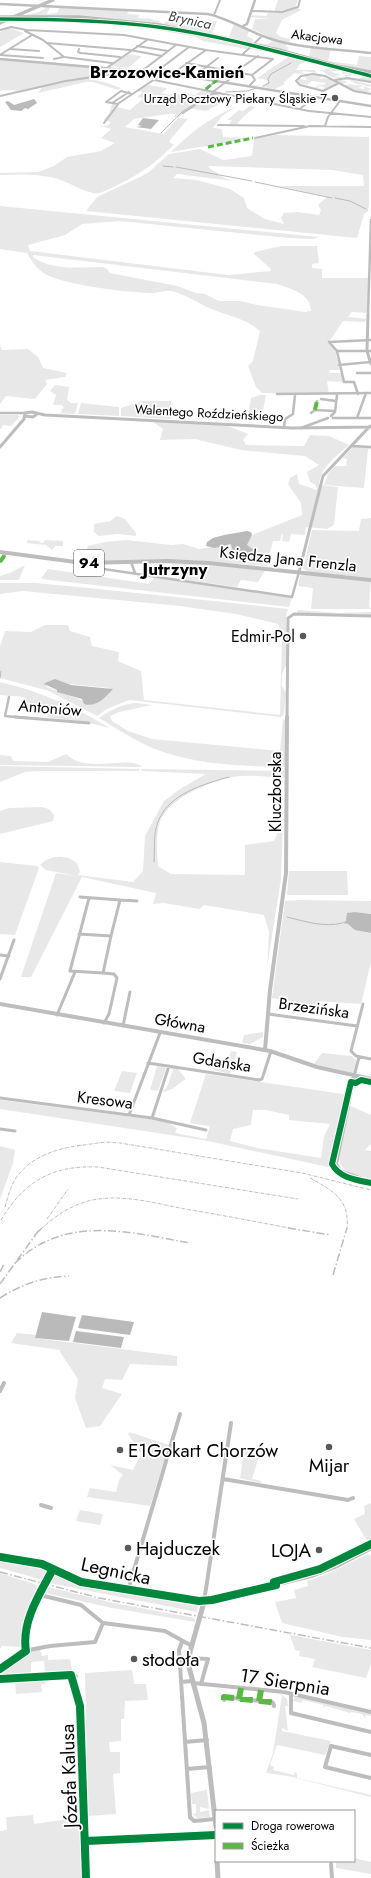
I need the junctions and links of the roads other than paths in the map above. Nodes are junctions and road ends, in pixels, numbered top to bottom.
1 (46, 0) edge
2 (53, 0) edge
3 (220, 0) edge
4 (255, 0) edge
5 (300, 0) edge
6 (0, 4) edge
7 (38, 5) junction
8 (251, 12) junction
9 (214, 15) junction
10 (0, 22) edge
11 (243, 26) junction
12 (0, 30) edge
13 (24, 30) junction
14 (32, 35) junction
15 (262, 36) junction
16 (147, 40) junction
17 (47, 43) junction
18 (176, 45) junction
19 (137, 46) junction
20 (189, 47) junction
21 (10, 48) junction
22 (79, 49) dead end
23 (130, 50) junction
24 (206, 50) junction
25 (39, 51) dead end
26 (168, 51) junction
27 (371, 53) edge
28 (242, 54) junction
29 (0, 55) edge
30 (162, 56) junction
31 (258, 56) junction
32 (63, 57) junction
33 (120, 57) junction
34 (43, 58) dead end
35 (218, 58) dead end
36 (0, 59) edge
37 (54, 59) dead end
38 (112, 63) junction
39 (186, 63) junction
40 (206, 66) junction
41 (108, 67) junction
42 (132, 69) junction
43 (143, 70) junction
44 (156, 72) junction
45 (235, 72) junction
46 (164, 73) junction
47 (238, 73) junction
48 (172, 74) junction
49 (252, 75) junction
50 (193, 77) junction
51 (154, 80) junction
52 (217, 80) junction
53 (335, 80) junction
54 (226, 82) junction
55 (371, 82) edge
56 (339, 83) junction
57 (250, 85) junction
58 (206, 89) junction
59 (214, 91) junction
60 (323, 91) junction
61 (129, 92) junction
62 (223, 93) junction
63 (132, 94) junction
64 (371, 94) edge
65 (124, 95) junction
66 (0, 96) edge
67 (129, 96) junction
68 (314, 97) junction
69 (320, 98) junction
70 (340, 101) junction
71 (112, 103) junction
72 (118, 104) junction
73 (371, 105) edge
74 (300, 110) junction
75 (183, 113) dead end
76 (330, 114) junction
77 (371, 117) edge
78 (104, 123) dead end
79 (218, 125) dead end
80 (310, 126) junction
81 (325, 126) junction
82 (371, 127) edge
83 (255, 138) dead end
84 (371, 220) edge
85 (371, 238) edge
86 (370, 244) edge
87 (370, 262) edge
88 (370, 268) edge
89 (370, 296) edge
90 (369, 331) edge
91 (369, 340) edge
92 (371, 350) edge
93 (337, 351) junction
94 (367, 351) junction
95 (370, 362) edge
96 (340, 365) junction
97 (357, 373) dead end
98 (371, 373) edge
99 (366, 393) junction
100 (371, 393) edge
101 (277, 394) dead end
102 (358, 394) junction
103 (295, 395) junction
104 (337, 395) junction
105 (320, 399) dead end
106 (317, 401) dead end
107 (336, 401) junction
108 (315, 410) junction
109 (335, 411) junction
110 (0, 413) edge
111 (312, 413) dead end
112 (36, 415) junction
113 (25, 416) junction
114 (332, 417) junction
115 (357, 418) junction
116 (371, 418) edge
117 (370, 426) edge
118 (284, 427) junction
119 (301, 428) junction
120 (351, 446) junction
121 (0, 447) edge
122 (371, 447) edge
123 (0, 552) edge
124 (5, 554) junction
125 (0, 562) edge
126 (131, 562) junction
127 (77, 564) dead end
128 (299, 572) junction
129 (135, 573) junction
130 (371, 580) edge
131 (371, 616) edge
132 (8, 697) dead end
133 (89, 723) dead end
134 (80, 897) dead end
135 (89, 898) junction
136 (120, 900) junction
137 (137, 901) dead end
138 (79, 934) junction
139 (111, 936) junction
140 (14, 940) dead end
141 (0, 955) edge
142 (9, 956) junction
143 (74, 972) junction
144 (103, 974) junction
145 (0, 979) edge
146 (130, 992) dead end
147 (0, 1004) edge
148 (363, 1004) dead end
149 (268, 1014) junction
150 (57, 1015) junction
151 (104, 1023) junction
152 (122, 1026) junction
153 (357, 1026) junction
154 (160, 1033) junction
155 (265, 1050) junction
156 (271, 1051) junction
157 (359, 1057) junction
158 (371, 1058) edge
159 (148, 1063) junction
160 (169, 1066) junction
161 (354, 1076) junction
162 (360, 1077) junction
163 (371, 1079) edge
164 (354, 1083) junction
165 (0, 1098) edge
166 (129, 1115) junction
167 (152, 1118) junction
168 (0, 1129) edge
169 (206, 1130) dead end
170 (15, 1131) dead end
171 (371, 1182) edge
172 (4, 1383) dead end
173 (0, 1391) edge
174 (180, 1414) dead end
175 (231, 1423) dead end
176 (223, 1479) junction
177 (353, 1498) dead end
178 (41, 1505) dead end
179 (51, 1508) dead end
180 (371, 1548) edge
181 (0, 1557) edge
182 (53, 1569) junction
183 (128, 1590) junction
184 (40, 1594) junction
185 (204, 1602) junction
186 (104, 1623) junction
187 (182, 1642) junction
188 (192, 1646) junction
189 (26, 1651) junction
190 (189, 1658) junction
191 (0, 1669) edge
192 (76, 1676) dead end
193 (0, 1679) edge
194 (181, 1682) junction
195 (193, 1682) junction
196 (201, 1684) junction
197 (241, 1688) junction
198 (261, 1690) junction
199 (291, 1694) junction
200 (239, 1699) junction
201 (224, 1700) dead end
202 (259, 1701) junction
203 (274, 1706) dead end
204 (371, 1712) edge
205 (371, 1732) edge
206 (206, 1740) junction
207 (185, 1742) junction
208 (371, 1755) edge
209 (210, 1767) junction
210 (187, 1769) junction
211 (371, 1778) edge
212 (85, 1819) dead end
213 (215, 1819) edge
214 (215, 1835) edge
215 (86, 1841) junction
216 (217, 1862) edge
217 (331, 1864) dead end
218 (86, 1878) edge
219 (218, 1878) edge
220 (332, 1878) edge

1 - 7 highway
2 - 7 highway
3 - 9 street
4 - 8 street
5 - 8 street
6 - 9 street, Akacjowa
7 - 10 highway
7 - 10 highway
8 - 11 street
9 - 11 street, Akacjowa
11 - 15 street, Akacjowa
12 - 13 street
13 - 14 street
13 - 16 street
14 - 17 street
14 - 21 street
15 - 27 street, Akacjowa
15 - 28 street
16 - 18 street
16 - 19 street
17 - 23 street
17 - 32 street
18 - 20 street
18 - 26 street
19 - 23 street
19 - 26 street
20 - 24 street
20 - 44 street
21 - 25 street
21 - 29 street
22 - 33 street
23 - 30 street
23 - 33 street
24 - 28 street
24 - 39 street
26 - 30 street
28 - 31 street
29 - 34 street
30 - 43 street
31 - 45 street
31 - 49 street
32 - 37 street
32 - 38 street
33 - 38 street
35 - 40 street
36 - 41 street
38 - 41 street
39 - 40 street
39 - 48 street
40 - 45 street
40 - 50 street
41 - 42 street
42 - 43 street
42 - 66 street
43 - 44 street
44 - 46 street
45 - 47 street
46 - 48 street
46 - 51 street
47 - 49 street
47 - 54 street
48 - 50 street
49 - 57 street
50 - 52 street
51 - 58 street
51 - 63 street
52 - 54 street
52 - 58 street
53 - 55 street
53 - 56 street
53 - 60 street
54 - 57 street
54 - 59 street
56 - 60 street
56 - 64 street
57 - 68 street
58 - 59 street
59 - 62 street
60 - 69 street
61 - 63 street
61 - 65 street
61 - 71 street
62 - 74 street
62 - 75 street
63 - 67 street
65 - 67 street
65 - 71 street
67 - 72 street
68 - 69 street
68 - 74 street
69 - 70 street
70 - 73 street
70 - 76 street
71 - 72 street
72 - 78 street
74 - 76 street
76 - 77 street
76 - 81 street
79 - 80 street
80 - 81 street
80 - 83 street
81 - 82 street
84 - 85 street
85 - 86 street
86 - 87 street
87 - 88 street
88 - 89 street
89 - 90 street
90 - 91 street
91 - 93 street
91 - 94 street
92 - 94 street
93 - 94 street
93 - 96 street
94 - 95 street
95 - 96 street
96 - 102 street
97 - 98 street
99 - 100 street
99 - 102 street
99 - 115 street
101 - 103 street
102 - 104 street
103 - 104 street
103 - 118 street
104 - 107 street
105 - 107 street
106 - 108 street
107 - 109 street
108 - 109 street
108 - 111 street
109 - 114 street
110 - 113 street
112 - 113 street
112 - 113 street
112 - 118 street, Walentego Roździeńskiego
113 - 121 street
114 - 115 street
114 - 119 street
115 - 116 street
117 - 119 street, Walentego Roździeńskiego
117 - 120 street
118 - 119 street, Walentego Roździeńskiego
120 - 122 street
120 - 128 street
123 - 124 main road, 94
124 - 125 street
124 - 126 main road, 94
126 - 128 main road, Księdza Jana Frenzla / 94
126 - 129 street
127 - 129 street
128 - 129 street
128 - 130 main road, Księdza Jana Frenzla / 94
131 - 149 street, Kluczborska
132 - 133 street, Antoniów
134 - 135 street
135 - 136 street
135 - 138 street
136 - 137 street
136 - 139 street
138 - 139 street
138 - 143 street
139 - 144 street
140 - 142 street
141 - 142 street
142 - 145 street
143 - 144 street
143 - 150 street
144 - 151 street
146 - 152 street
147 - 150 street, Główna
148 - 153 street, Brzezińska
149 - 153 street, Brzezińska
149 - 155 street, Kluczborska
150 - 151 street, Główna
151 - 152 street, Główna
152 - 154 street, Główna
153 - 157 street, Brzezińska
154 - 155 street, Główna
154 - 159 street
155 - 156 street, Główna
156 - 160 street, Gdańska
156 - 161 street, Główna
157 - 158 street
157 - 161 street
159 - 160 street, Gdańska
159 - 166 street
160 - 167 street
161 - 162 street, Główna
161 - 164 street
162 - 163 street, Główna
162 - 164 street
164 - 171 street
165 - 166 street, Kresowa
166 - 167 street, Kresowa
167 - 169 street, Kresowa
168 - 170 street
172 - 173 street
174 - 183 street
175 - 176 street
176 - 177 street
176 - 185 street
178 - 179 street
180 - 185 street
181 - 182 street, Legnicka
182 - 183 street, Legnicka
182 - 184 street
183 - 185 street, Legnicka
184 - 186 street
184 - 189 street
185 - 188 street
186 - 187 street
186 - 189 street
187 - 188 street
187 - 194 street
188 - 190 street
189 - 191 street
190 - 195 street
190 - 196 street
192 - 193 street
194 - 195 street, 17 Sierpnia
194 - 207 street
195 - 196 street, 17 Sierpnia
195 - 206 street
196 - 197 street, 17 Sierpnia
197 - 198 street, 17 Sierpnia
197 - 200 street
198 - 199 street, 17 Sierpnia
198 - 202 street
199 - 204 street, 17 Sierpnia
199 - 205 street
200 - 201 street
200 - 202 street
202 - 203 street
206 - 207 street
206 - 209 street
207 - 210 street
208 - 211 street
209 - 210 street
209 - 213 street
210 - 213 street
212 - 215 street, Józefa Kalusa
214 - 215 street
215 - 218 street, Józefa Kalusa
216 - 219 street
217 - 220 street

